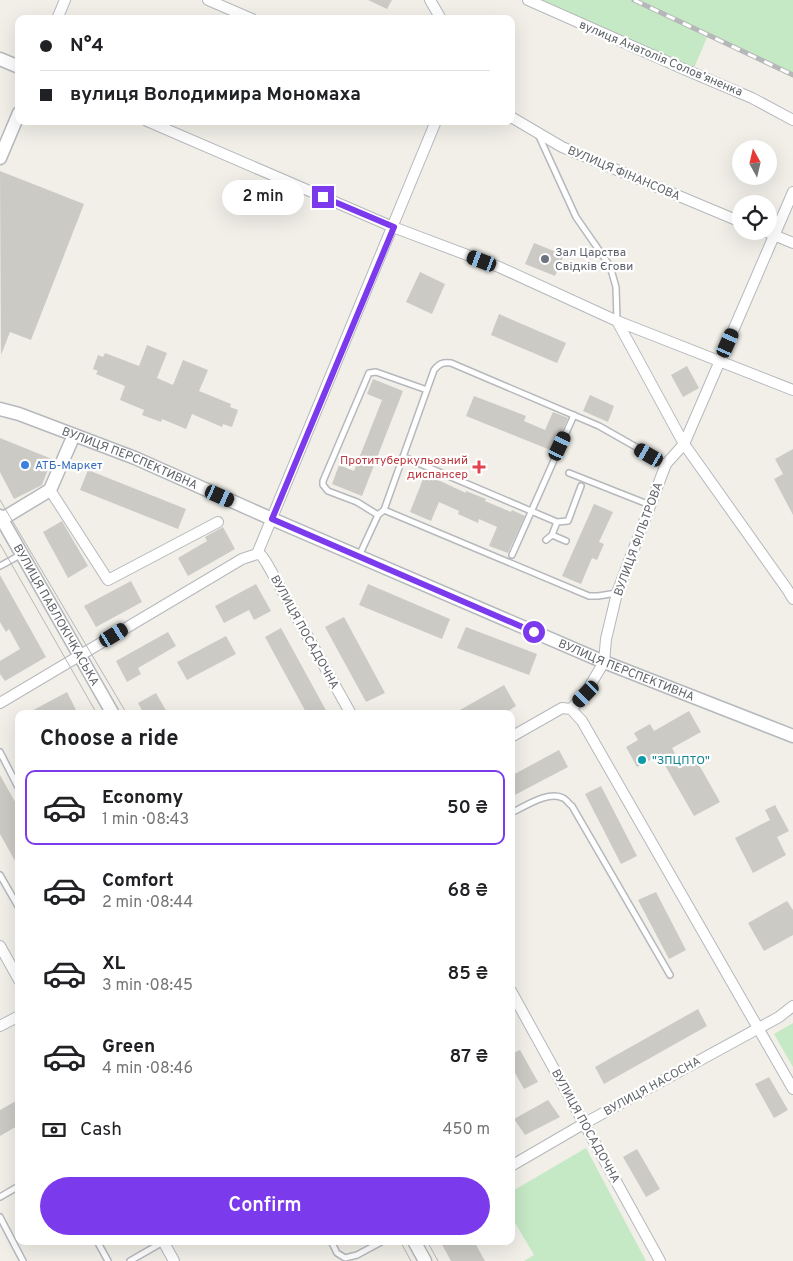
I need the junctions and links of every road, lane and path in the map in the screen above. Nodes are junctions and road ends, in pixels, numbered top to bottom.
1 (65, 0) edge
2 (208, 0) edge
3 (430, 0) edge
4 (528, 0) edge
5 (59, 15) edge
6 (243, 15) edge
7 (439, 15) edge
8 (0, 59) edge
9 (15, 65) edge
10 (515, 119) edge
11 (793, 120) edge
12 (15, 122) edge
13 (156, 125) edge
14 (434, 125) edge
15 (537, 132) junction
16 (0, 158) edge
17 (793, 192) edge
18 (732, 218) edge
19 (394, 227) junction
20 (777, 231) edge
21 (777, 237) edge
22 (773, 240) edge
23 (793, 243) edge
24 (617, 321) junction
25 (720, 361) junction
26 (427, 390) junction
27 (793, 390) edge
28 (0, 404) edge
29 (0, 409) edge
30 (19, 414) junction
31 (574, 415) junction
32 (74, 435) junction
33 (684, 444) junction
34 (404, 457) junction
35 (666, 464) junction
36 (569, 473) dead end
37 (581, 486) dead end
38 (50, 490) junction
39 (650, 505) junction
40 (384, 510) junction
41 (531, 511) junction
42 (378, 515) junction
43 (1, 517) edge
44 (272, 519) junction
45 (218, 522) dead end
46 (557, 522) junction
47 (552, 535) junction
48 (546, 540) dead end
49 (566, 541) dead end
50 (22, 554) junction
51 (257, 554) junction
52 (512, 555) dead end
53 (358, 556) junction
54 (0, 566) edge
55 (790, 587) edge
56 (617, 593) junction
57 (793, 599) edge
58 (80, 656) junction
59 (604, 662) junction
60 (0, 703) edge
61 (571, 709) junction
62 (111, 710) edge
63 (349, 710) edge
64 (515, 735) edge
65 (793, 736) edge
66 (0, 752) edge
67 (15, 781) edge
68 (515, 811) edge
69 (0, 875) edge
70 (15, 901) edge
71 (0, 946) edge
72 (15, 973) edge
73 (670, 976) dead end
74 (515, 997) edge
75 (793, 1006) edge
76 (15, 1018) edge
77 (0, 1026) edge
78 (759, 1027) junction
79 (793, 1089) edge
80 (585, 1123) junction
81 (515, 1164) edge
82 (15, 1188) edge
83 (0, 1197) edge
84 (0, 1217) edge
85 (99, 1245) edge
86 (158, 1245) edge
87 (165, 1245) edge
88 (333, 1245) edge
89 (376, 1245) edge
90 (416, 1245) edge
91 (23, 1261) edge
92 (108, 1261) edge
93 (130, 1261) edge
94 (174, 1261) edge
95 (425, 1261) edge
96 (660, 1261) edge

1 - 5 street
2 - 6 street
3 - 7 street
4 - 11 street, вулиця Анатолія Соловʼяненка
8 - 9 street
10 - 15 street, ВУЛИЦЯ ФІНАНСОВА
12 - 16 street
13 - 19 street
14 - 19 street
15 - 18 street, ВУЛИЦЯ ФІНАНСОВА
15 - 24 lane
17 - 20 street, ВУЛИЦЯ ФІЛЬТРОВА
19 - 24 street
19 - 44 street
21 - 23 street
22 - 25 street, ВУЛИЦЯ ФІЛЬТРОВА
24 - 25 street
24 - 33 street
25 - 27 street
25 - 33 street, ВУЛИЦЯ ФІЛЬТРОВА
26 - 31 lane
26 - 34 lane
26 - 42 lane
28 - 30 street, ВУЛИЦЯ ПЕРСПЕКТИВНА
29 - 30 street, ВУЛИЦЯ ПЕРСПЕКТИВНА
30 - 32 street, ВУЛИЦЯ ПЕРСПЕКТИВНА
31 - 35 lane
31 - 41 lane
32 - 38 street
32 - 44 street, ВУЛИЦЯ ПЕРСПЕКТИВНА
33 - 35 street, ВУЛИЦЯ ФІЛЬТРОВА
33 - 55 street
34 - 40 lane
34 - 41 lane
35 - 39 street, ВУЛИЦЯ ФІЛЬТРОВА
36 - 39 lane
37 - 46 lane
38 - 43 street
38 - 45 street
39 - 56 street, ВУЛИЦЯ ФІЛЬТРОВА
40 - 42 lane
40 - 56 lane
41 - 46 lane
41 - 52 lane
42 - 53 lane
43 - 50 street, ВУЛИЦЯ ПАВЛОКІЧКАСЬКА
44 - 51 street
44 - 53 street, ВУЛИЦЯ ПЕРСПЕКТИВНА
46 - 47 lane
47 - 48 lane
47 - 49 lane
50 - 54 lane
50 - 58 street, ВУЛИЦЯ ПАВЛОКІЧКАСЬКА
51 - 58 street
51 - 63 street, ВУЛИЦЯ ПОСАДОЧНА
53 - 59 street, ВУЛИЦЯ ПЕРСПЕКТИВНА
55 - 57 street
56 - 59 street, ВУЛИЦЯ ФІЛЬТРОВА
58 - 60 street
58 - 62 street, ВУЛИЦЯ ПАВЛОКІЧКАСЬКА
59 - 61 street, ВУЛИЦЯ ФІЛЬТРОВА
59 - 65 street, ВУЛИЦЯ ПЕРСПЕКТИВНА
61 - 64 street
61 - 78 street
66 - 67 lane
68 - 73 lane
69 - 70 lane
71 - 72 street
74 - 80 street, ВУЛИЦЯ ПОСАДОЧНА
75 - 78 street, ВУЛИЦЯ НАСОСНА
76 - 77 street
78 - 79 street
78 - 80 street, ВУЛИЦЯ НАСОСНА
80 - 81 street, ВУЛИЦЯ НАСОСНА
80 - 96 street, ВУЛИЦЯ ПОСАДОЧНА
82 - 83 lane
84 - 91 lane
85 - 92 lane
86 - 93 lane
87 - 94 street
88 - 89 lane
90 - 95 street

